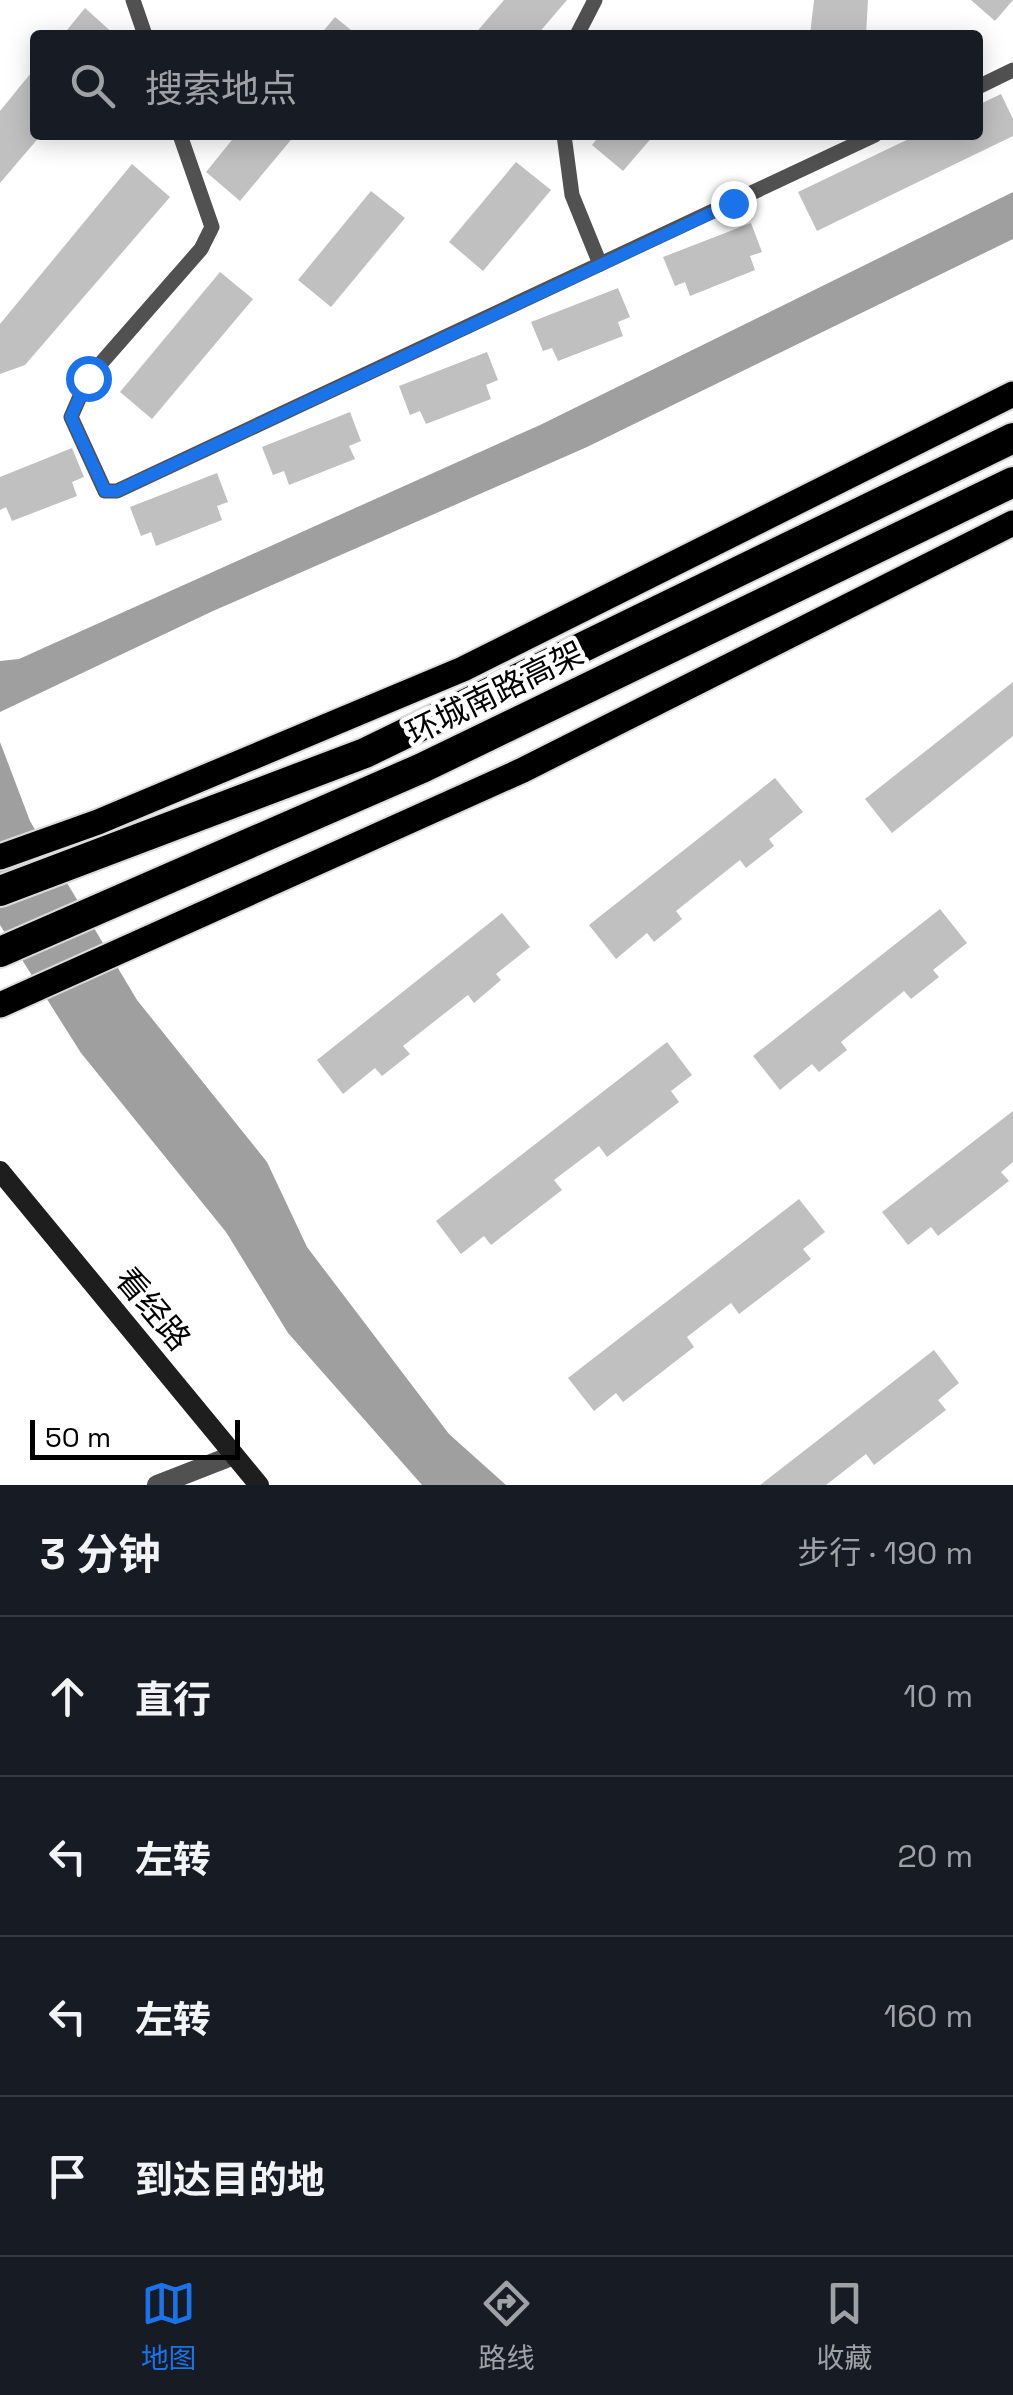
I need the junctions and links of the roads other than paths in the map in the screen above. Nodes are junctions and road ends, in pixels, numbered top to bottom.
1 (132, 0) edge
2 (594, 0) edge
3 (143, 30) edge
4 (579, 30) edge
5 (1013, 70) edge
6 (983, 85) edge
7 (182, 140) edge
8 (565, 140) edge
9 (864, 140) edge
10 (600, 264) junction
11 (1013, 394) edge
12 (1013, 438) edge
13 (1013, 482) edge
14 (1013, 522) edge
15 (0, 857) edge
16 (0, 891) edge
17 (0, 952) edge
18 (0, 1005) edge
19 (0, 1170) edge
20 (234, 1454) junction
21 (157, 1485) edge
22 (260, 1485) edge

1 - 3 lane
2 - 4 lane
5 - 6 lane
7 - 10 lane
8 - 10 lane
9 - 10 lane
11 - 15 main road
12 - 16 highway, 环城南路高架
13 - 17 highway, 环城南路高架
14 - 18 main road
19 - 20 main road, 看经路
20 - 21 street
20 - 22 main road, 看经路

